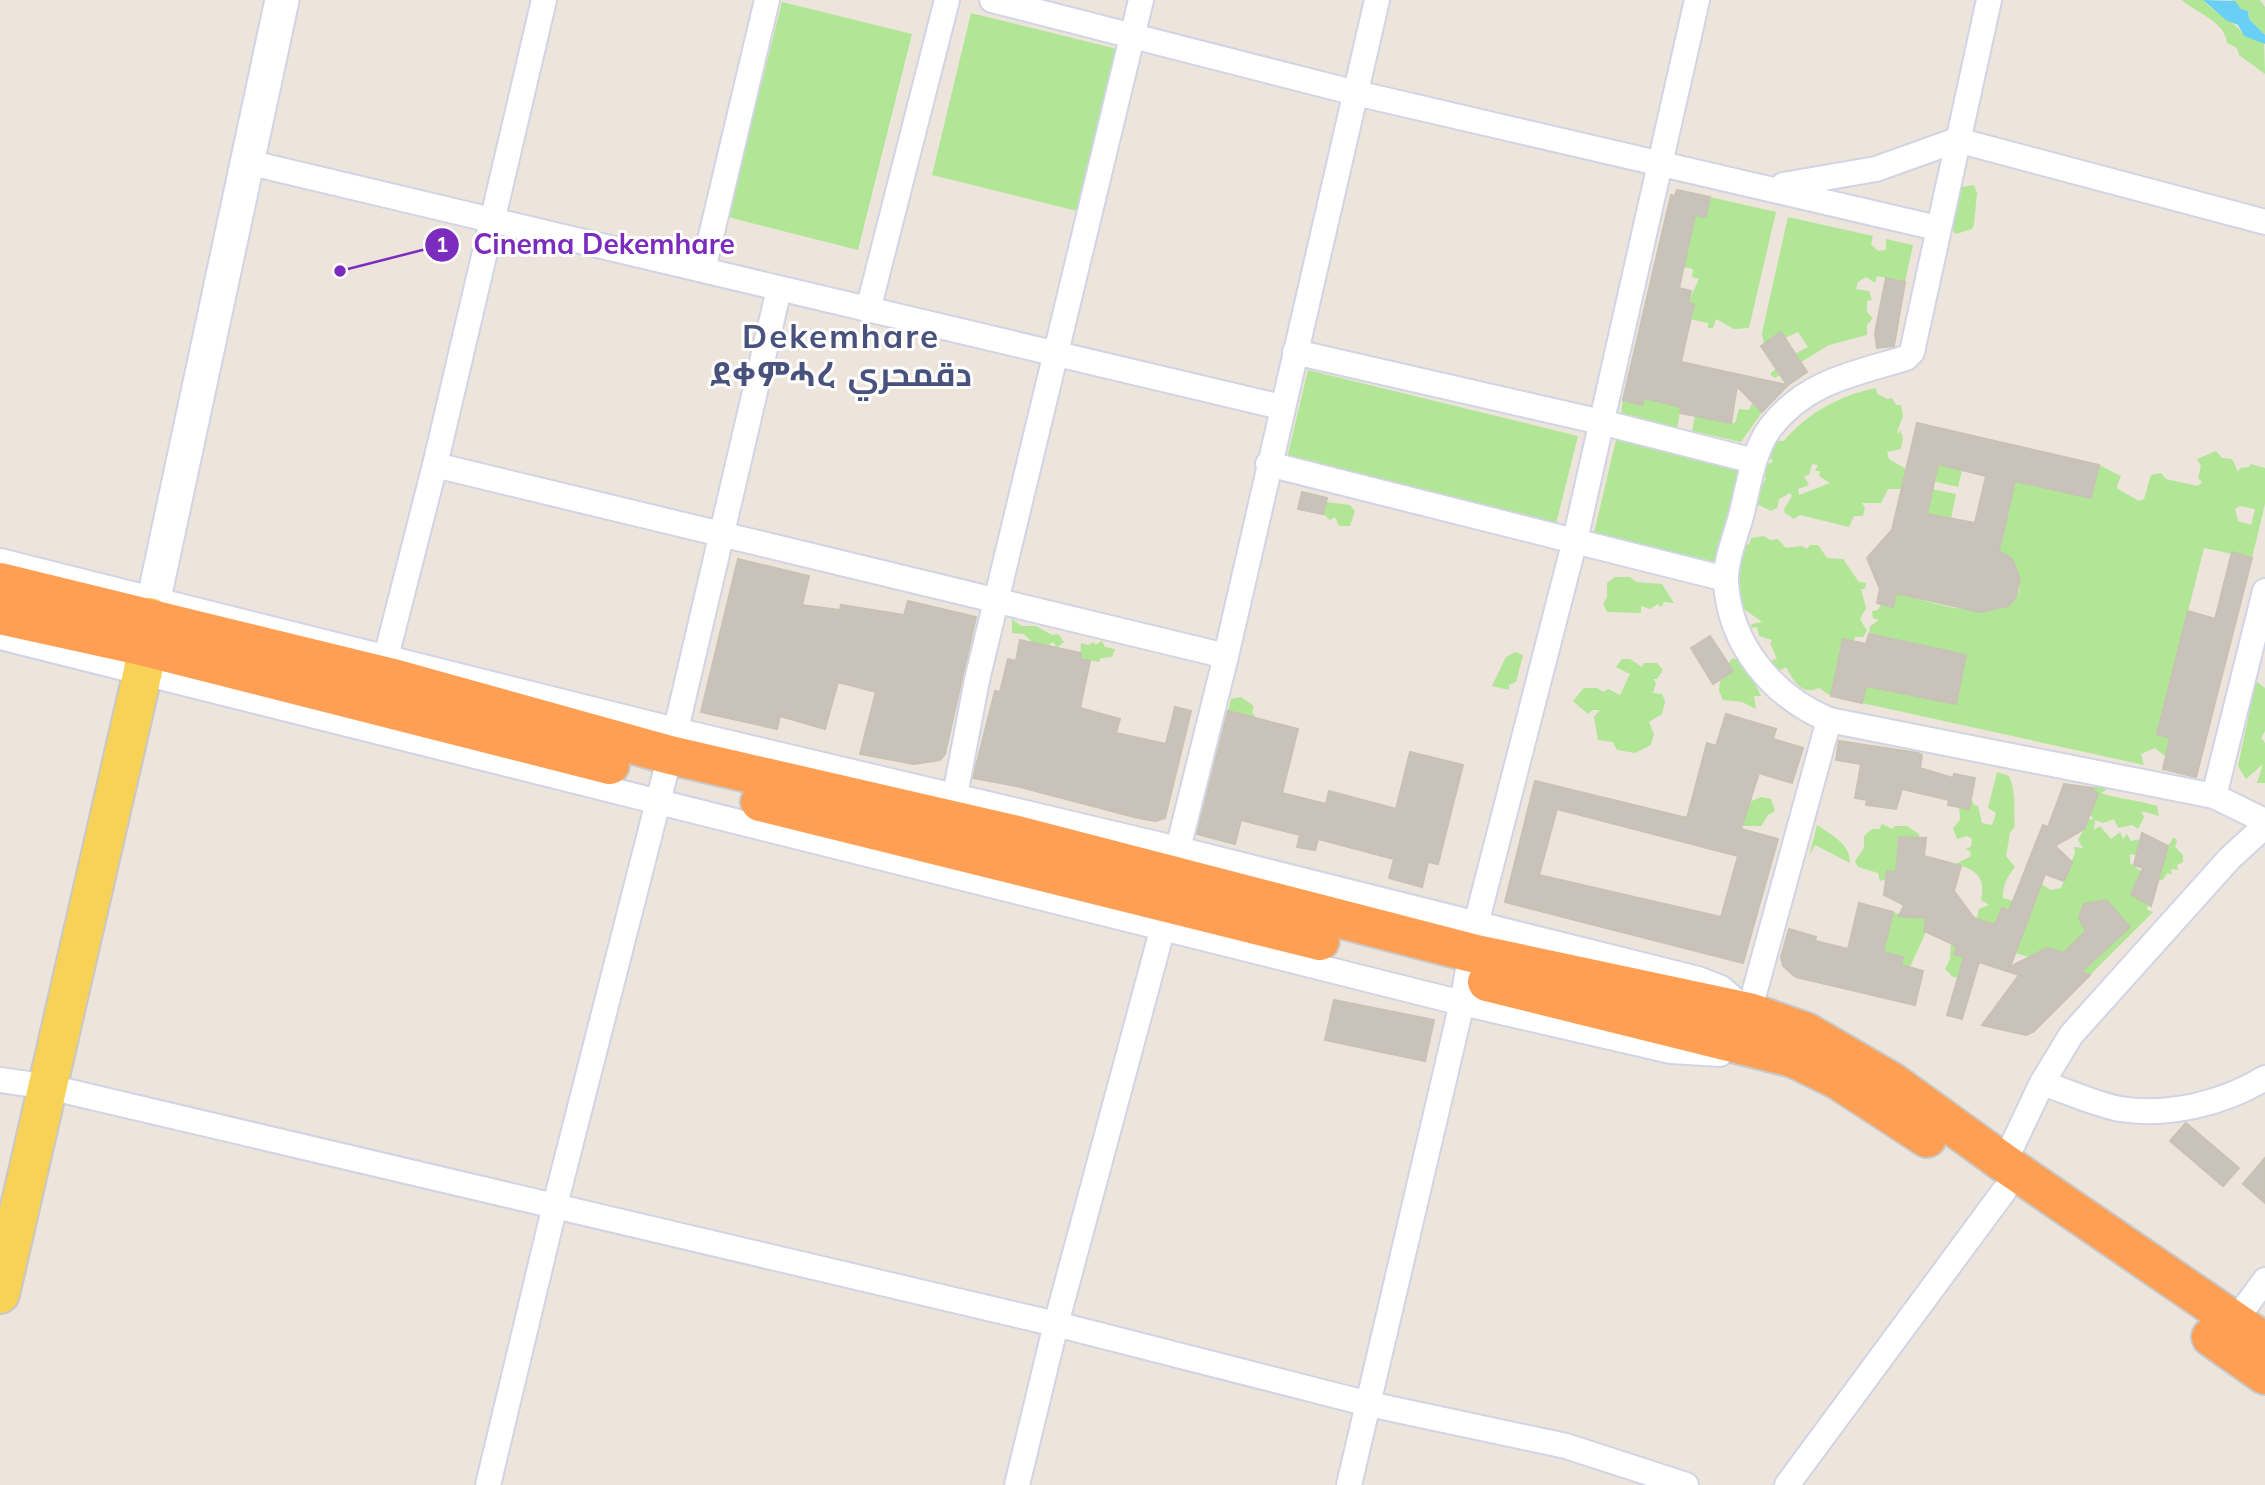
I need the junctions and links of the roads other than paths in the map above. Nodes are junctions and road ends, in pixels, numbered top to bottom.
1 (282, 0) edge
2 (544, 0) edge
3 (767, 0) edge
4 (947, 0) edge
5 (992, 0) edge
6 (1140, 0) edge
7 (1377, 0) edge
8 (1697, 0) edge
9 (1989, 0) edge
10 (1132, 34) junction
11 (1356, 93) junction
12 (1957, 140) junction
13 (247, 162) junction
14 (1660, 163) junction
15 (1757, 186) junction
16 (495, 218) junction
17 (2265, 222) edge
18 (1937, 228) junction
19 (703, 270) junction
20 (779, 289) junction
21 (868, 310) junction
22 (1295, 352) junction
23 (1058, 355) junction
24 (1281, 407) junction
25 (1601, 422) junction
26 (1754, 461) junction
27 (1268, 464) junction
28 (435, 465) junction
29 (720, 533) junction
30 (1575, 540) junction
31 (15, 575) edge
32 (1726, 579) junction
33 (2265, 591) edge
34 (996, 601) junction
35 (0, 615) edge
36 (148, 633) junction
37 (0, 637) edge
38 (1226, 656) junction
39 (392, 668) junction
40 (1829, 720) junction
41 (666, 766) junction
42 (954, 795) junction
43 (2214, 796) junction
44 (2265, 823) edge
45 (1178, 849) junction
46 (1013, 850) junction
47 (1164, 927) junction
48 (1469, 964) junction
49 (1749, 1012) junction
50 (2265, 1078) edge
51 (0, 1080) edge
52 (2042, 1083) junction
53 (49, 1087) junction
54 (2004, 1177) junction
55 (555, 1205) junction
56 (2265, 1280) edge
57 (1, 1281) edge
58 (1056, 1324) junction
59 (2250, 1332) edge
60 (2265, 1375) edge
61 (1369, 1404) junction
62 (488, 1485) edge
63 (1017, 1485) edge
64 (1349, 1485) edge
65 (1686, 1485) edge
66 (1787, 1485) edge

1 - 13 street
2 - 16 street
3 - 19 street
4 - 21 street
5 - 10 street
6 - 10 street
7 - 11 street
8 - 14 street
9 - 12 street
10 - 11 street
10 - 23 street
11 - 14 street
11 - 22 street
12 - 15 street
12 - 17 street
12 - 18 street
13 - 16 street
13 - 36 street
14 - 15 street
14 - 25 street
15 - 18 street
16 - 19 street
16 - 28 street
18 - 26 street
19 - 20 street
20 - 21 street
20 - 29 street
21 - 23 street
22 - 24 street
22 - 25 street
23 - 24 street
23 - 34 street
24 - 27 street
25 - 26 street
25 - 30 street
26 - 32 street
27 - 30 street
27 - 38 street
28 - 29 street
28 - 39 street
29 - 34 street
29 - 41 street
30 - 32 street
30 - 48 street
31 - 36 highway
32 - 40 street
33 - 43 street
34 - 38 street
34 - 42 street
35 - 36 highway
36 - 37 street
36 - 39 highway
36 - 41 highway
36 - 53 main road
38 - 45 street
39 - 41 highway
40 - 43 street
40 - 49 street
41 - 42 street
41 - 46 highway
41 - 46 street
41 - 55 street
42 - 46 street
43 - 44 street
44 - 52 street
45 - 46 street
45 - 48 street
46 - 47 street
46 - 48 highway
47 - 48 street
47 - 58 street
48 - 49 highway
48 - 54 highway
48 - 61 street
49 - 54 highway
50 - 52 street
51 - 53 street
52 - 54 street
53 - 55 street
53 - 57 main road
54 - 59 highway
54 - 60 highway
54 - 66 street
55 - 58 street
55 - 62 street
56 - 59 street
58 - 61 street
58 - 63 street
61 - 64 street
61 - 65 street

